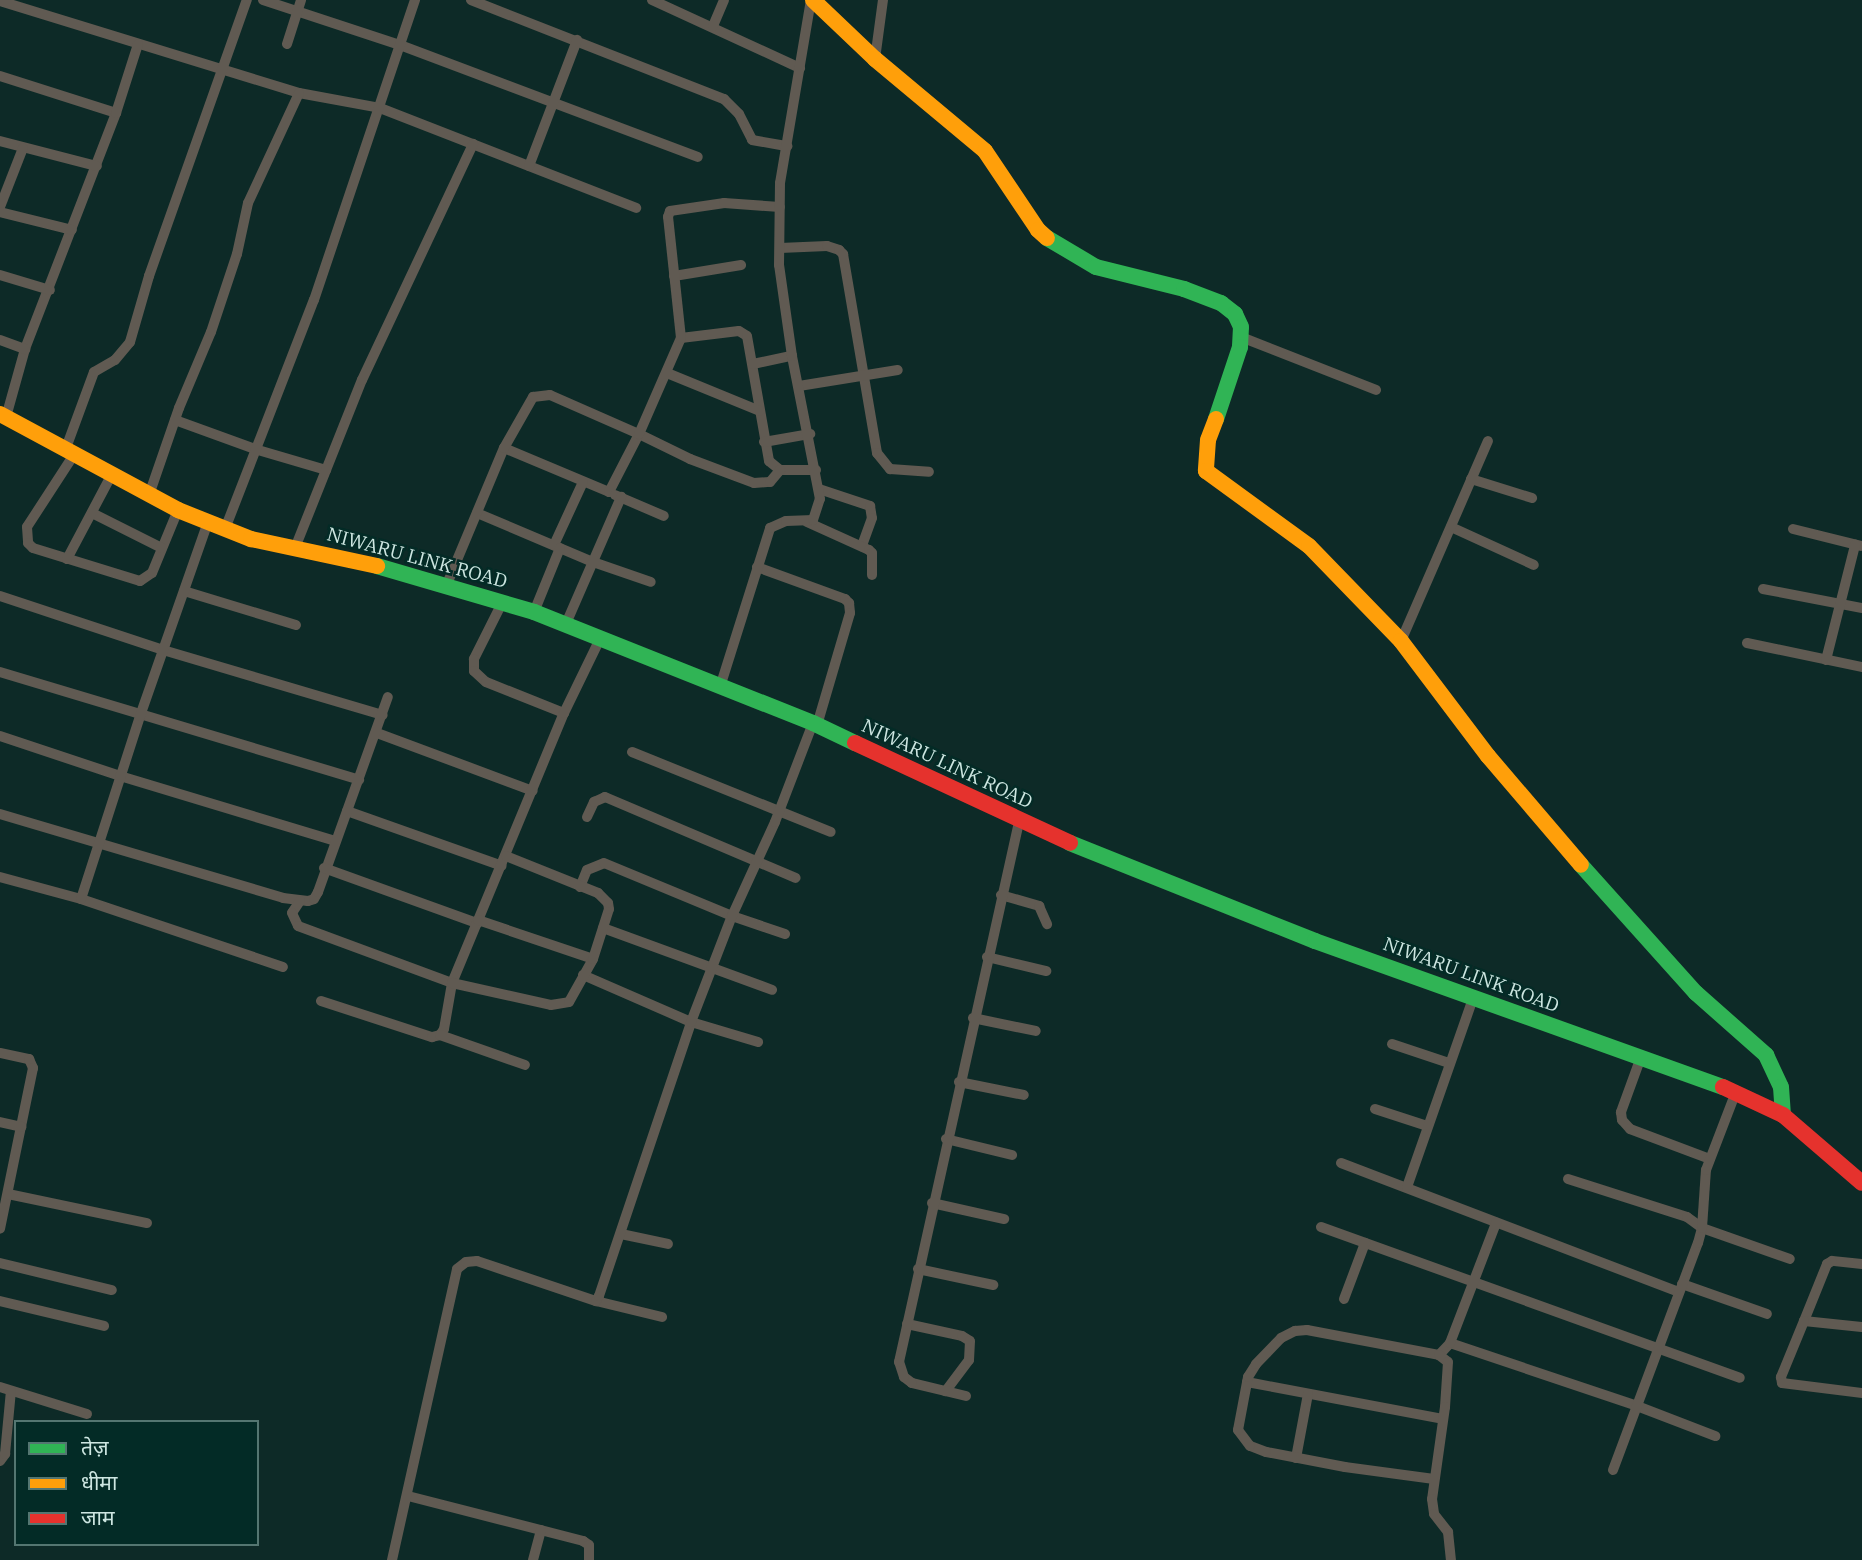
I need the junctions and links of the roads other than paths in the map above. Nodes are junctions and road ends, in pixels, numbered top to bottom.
1 (247, 0) edge
2 (263, 0) edge
3 (415, 0) edge
4 (471, 0) edge
5 (652, 0) edge
6 (724, 0) edge
7 (812, 0) edge
8 (883, 0) edge
9 (0, 1) edge
10 (666, 3) edge
11 (300, 6) edge
12 (713, 26) junction
13 (577, 40) junction
14 (138, 44) junction
15 (287, 44) dead end
16 (400, 45) junction
17 (875, 59) junction
18 (800, 68) junction
19 (222, 69) junction
20 (0, 76) edge
21 (299, 93) junction
22 (553, 104) junction
23 (380, 108) junction
24 (116, 113) junction
25 (0, 141) edge
26 (472, 144) junction
27 (787, 146) junction
28 (23, 148) junction
29 (698, 157) dead end
30 (97, 166) junction
31 (529, 166) junction
32 (780, 207) junction
33 (636, 208) dead end
34 (0, 210) edge
35 (72, 230) junction
36 (780, 248) junction
37 (741, 265) dead end
38 (0, 275) edge
39 (674, 275) junction
40 (50, 290) junction
41 (1241, 337) junction
42 (681, 338) junction
43 (0, 340) edge
44 (25, 349) junction
45 (792, 356) junction
46 (753, 364) junction
47 (898, 370) dead end
48 (667, 373) junction
49 (864, 375) junction
50 (799, 386) junction
51 (1376, 390) dead end
52 (760, 411) junction
53 (3, 416) edge
54 (175, 420) junction
55 (639, 434) junction
56 (810, 434) junction
57 (1488, 441) dead end
58 (764, 442) junction
59 (504, 448) junction
60 (258, 450) junction
61 (71, 451) junction
62 (326, 470) junction
63 (780, 470) junction
64 (816, 470) junction
65 (929, 472) dead end
66 (112, 474) junction
67 (1471, 479) junction
68 (583, 482) junction
69 (819, 489) junction
70 (609, 492) junction
71 (149, 495) junction
72 (621, 498) junction
73 (1532, 498) dead end
74 (178, 510) junction
75 (92, 513) junction
76 (477, 513) junction
77 (664, 516) dead end
78 (208, 522) junction
79 (807, 522) junction
80 (1451, 527) junction
81 (225, 528) junction
82 (1793, 530) dead end
83 (862, 546) junction
84 (1859, 546) edge
85 (557, 547) junction
86 (162, 548) junction
87 (295, 548) junction
88 (67, 559) junction
89 (593, 562) junction
90 (1534, 565) dead end
91 (757, 567) junction
92 (872, 575) dead end
93 (651, 582) dead end
94 (447, 584) junction
95 (1763, 589) dead end
96 (184, 591) junction
97 (0, 596) edge
98 (502, 603) junction
99 (1838, 603) junction
100 (1862, 608) edge
101 (534, 612) junction
102 (296, 625) dead end
103 (565, 626) junction
104 (600, 639) junction
105 (1401, 640) junction
106 (1747, 643) dead end
107 (163, 650) junction
108 (1826, 660) junction
109 (1862, 667) edge
110 (0, 672) edge
111 (720, 687) junction
112 (388, 697) dead end
113 (564, 713) junction
114 (383, 715) junction
115 (139, 716) junction
116 (815, 724) junction
117 (377, 733) junction
118 (0, 736) edge
119 (632, 752) dead end
120 (120, 776) junction
121 (359, 780) junction
122 (533, 791) junction
123 (347, 811) junction
124 (779, 813) junction
125 (0, 814) edge
126 (587, 817) dead end
127 (1019, 822) junction
128 (831, 832) dead end
129 (335, 841) junction
130 (99, 844) junction
131 (504, 861) junction
132 (756, 863) junction
133 (324, 868) junction
134 (0, 877) edge
135 (796, 878) dead end
136 (580, 887) junction
137 (1001, 895) junction
138 (81, 899) junction
139 (300, 901) junction
140 (733, 916) junction
141 (477, 922) junction
142 (1047, 924) dead end
143 (603, 928) junction
144 (785, 934) dead end
145 (987, 957) junction
146 (593, 959) junction
147 (283, 967) dead end
148 (712, 969) junction
149 (1046, 971) dead end
150 (583, 975) junction
151 (452, 983) junction
152 (772, 990) dead end
153 (1473, 999) junction
154 (321, 1001) dead end
155 (973, 1018) junction
156 (691, 1021) junction
157 (1036, 1031) dead end
158 (440, 1035) junction
159 (758, 1042) dead end
160 (1392, 1044) dead end
161 (0, 1053) edge
162 (1641, 1057) junction
163 (1449, 1063) junction
164 (525, 1065) dead end
165 (959, 1082) junction
166 (1736, 1092) junction
167 (1024, 1095) dead end
168 (1375, 1109) dead end
169 (1783, 1115) junction
170 (0, 1122) edge
171 (1427, 1126) junction
172 (21, 1127) junction
173 (946, 1139) junction
174 (1012, 1155) dead end
175 (1710, 1159) junction
176 (1341, 1163) dead end
177 (1568, 1179) dead end
178 (1862, 1183) edge
179 (1407, 1187) junction
180 (8, 1194) junction
181 (932, 1203) junction
182 (1004, 1219) dead end
183 (147, 1223) dead end
184 (1496, 1223) junction
185 (1321, 1227) dead end
186 (1702, 1228) junction
187 (0, 1229) edge
188 (621, 1234) junction
189 (1365, 1243) junction
190 (668, 1244) dead end
191 (1790, 1259) dead end
192 (0, 1263) edge
193 (1862, 1264) edge
194 (918, 1269) junction
195 (1473, 1282) junction
196 (993, 1285) dead end
197 (1680, 1288) junction
198 (112, 1290) dead end
199 (1344, 1299) dead end
200 (0, 1301) edge
201 (596, 1301) junction
202 (1767, 1314) dead end
203 (662, 1317) dead end
204 (1804, 1321) junction
205 (907, 1324) junction
206 (104, 1326) dead end
207 (1862, 1327) edge
208 (1450, 1343) junction
209 (1658, 1350) junction
210 (1439, 1355) junction
211 (1740, 1378) dead end
212 (1247, 1382) junction
213 (6, 1389) edge
214 (946, 1391) junction
215 (1862, 1393) edge
216 (1308, 1394) junction
217 (966, 1396) dead end
218 (1637, 1406) junction
219 (87, 1413) dead end
220 (1443, 1419) junction
221 (1715, 1436) dead end
222 (1296, 1458) junction
223 (0, 1461) edge
224 (1613, 1470) dead end
225 (1434, 1479) junction
226 (408, 1496) junction
227 (541, 1530) junction
228 (393, 1560) edge
229 (533, 1560) edge
230 (589, 1560) edge
231 (1451, 1560) edge

1 - 19 street
2 - 11 street
3 - 16 street
4 - 13 street
5 - 10 street
6 - 12 street
7 - 17 street
7 - 18 street
8 - 17 street
9 - 14 street
10 - 12 street
11 - 15 street
11 - 16 street
12 - 18 street
13 - 22 street
13 - 27 street
14 - 19 street
14 - 24 street
16 - 22 street
16 - 23 street
17 - 41 street
18 - 27 street
19 - 21 street
19 - 61 street
20 - 24 street
21 - 23 street
21 - 54 street
22 - 29 street
22 - 31 street
23 - 26 street
23 - 60 street
24 - 30 street
25 - 28 street
26 - 31 street
26 - 62 street
27 - 32 street
28 - 30 street
28 - 34 street
30 - 35 street
31 - 33 street
32 - 36 street
32 - 39 street
34 - 35 street
35 - 40 street
36 - 45 street
36 - 49 street
37 - 39 street
38 - 40 street
39 - 42 street
40 - 44 street
41 - 51 street
41 - 105 street
42 - 46 street
42 - 48 street
43 - 44 street
44 - 53 street
45 - 46 street
45 - 50 street
46 - 52 street
47 - 49 street
48 - 52 street
48 - 55 street
49 - 50 street
49 - 65 street
50 - 56 street
52 - 58 street
53 - 61 street, NIWARU LINK ROAD
54 - 60 street
54 - 71 street
55 - 59 street
55 - 63 street
55 - 70 street
56 - 58 street
56 - 64 street
57 - 67 street
58 - 63 street
59 - 68 street
59 - 76 street
60 - 62 street
60 - 81 street
61 - 66 street, NIWARU LINK ROAD
61 - 88 street
62 - 87 street
63 - 64 street
64 - 69 street
66 - 71 street, NIWARU LINK ROAD
66 - 75 street
67 - 73 street
67 - 80 street
68 - 70 street
68 - 85 street
69 - 79 street
69 - 83 street
70 - 72 street
71 - 74 street, NIWARU LINK ROAD
72 - 77 street
72 - 89 street
74 - 78 street, NIWARU LINK ROAD
74 - 86 street
75 - 86 street
75 - 88 street
76 - 85 street
76 - 94 street
78 - 81 street, NIWARU LINK ROAD
78 - 96 street
79 - 83 street
79 - 91 street
80 - 90 street
80 - 105 street
81 - 87 street, NIWARU LINK ROAD
82 - 84 street
83 - 92 street
84 - 99 street
85 - 89 street
85 - 101 street
86 - 88 street
87 - 94 street, NIWARU LINK ROAD
89 - 93 street
89 - 103 street
91 - 111 street
91 - 116 street
94 - 98 street, NIWARU LINK ROAD
95 - 99 street
96 - 102 street
96 - 107 street
97 - 107 street
98 - 101 street, NIWARU LINK ROAD
98 - 113 street
99 - 100 street
99 - 108 street
101 - 103 street, NIWARU LINK ROAD
103 - 104 street, NIWARU LINK ROAD
104 - 111 street, NIWARU LINK ROAD
104 - 113 street
105 - 169 street
106 - 108 street
107 - 114 street
107 - 115 street
108 - 109 street
110 - 115 street
111 - 116 street, NIWARU LINK ROAD
112 - 114 street
113 - 122 street
114 - 117 street
115 - 120 street
115 - 121 street
116 - 124 street
116 - 127 street, NIWARU LINK ROAD
117 - 121 street
117 - 122 street
118 - 120 street
119 - 124 street
120 - 129 street
120 - 130 street
121 - 123 street
122 - 131 street
123 - 129 street
123 - 131 street
124 - 128 street
124 - 132 street
125 - 130 street
126 - 132 street
127 - 137 street
127 - 153 street, NIWARU LINK ROAD
129 - 133 street
130 - 138 street
130 - 139 street
131 - 136 street
131 - 141 street
132 - 135 street
132 - 140 street
133 - 139 street
133 - 141 street
134 - 138 street
136 - 140 street
136 - 143 street
137 - 142 street
137 - 145 street
138 - 147 street
139 - 151 street
140 - 144 street
140 - 148 street
141 - 146 street
141 - 151 street
143 - 146 street
143 - 148 street
145 - 149 street
145 - 155 street
146 - 150 street
148 - 152 street
148 - 156 street
150 - 151 street
150 - 156 street
151 - 158 street
153 - 162 street, NIWARU LINK ROAD
153 - 163 street
154 - 158 street
155 - 157 street
155 - 165 street
156 - 159 street
156 - 188 street
158 - 164 street
160 - 163 street
161 - 172 street
162 - 166 street, NIWARU LINK ROAD
162 - 175 street
163 - 171 street
165 - 167 street
165 - 173 street
166 - 169 street, NIWARU LINK ROAD
166 - 175 street
168 - 171 street
169 - 178 street, NIWARU LINK ROAD
170 - 172 street
171 - 179 street
172 - 180 street
173 - 174 street
173 - 181 street
175 - 186 street
176 - 179 street
177 - 186 street
179 - 184 street
180 - 183 street
180 - 187 street
181 - 182 street
181 - 194 street
184 - 195 street
184 - 197 street
185 - 189 street
186 - 191 street
186 - 197 street
188 - 190 street
188 - 201 street
189 - 195 street
189 - 199 street
192 - 198 street
193 - 204 street
194 - 196 street
194 - 205 street
195 - 208 street
195 - 209 street
197 - 202 street
197 - 209 street
200 - 206 street
201 - 203 street
201 - 226 street
204 - 207 street
204 - 215 street
205 - 214 street
205 - 214 street
208 - 210 street
208 - 218 street
209 - 211 street
209 - 218 street
210 - 212 street
210 - 220 street
212 - 216 street
212 - 222 street
213 - 219 street
213 - 223 street
214 - 217 street
216 - 220 street
216 - 222 street
218 - 221 street
218 - 224 street
220 - 225 street
222 - 225 street
225 - 231 street
226 - 227 street
226 - 228 street
227 - 229 street
227 - 230 street

